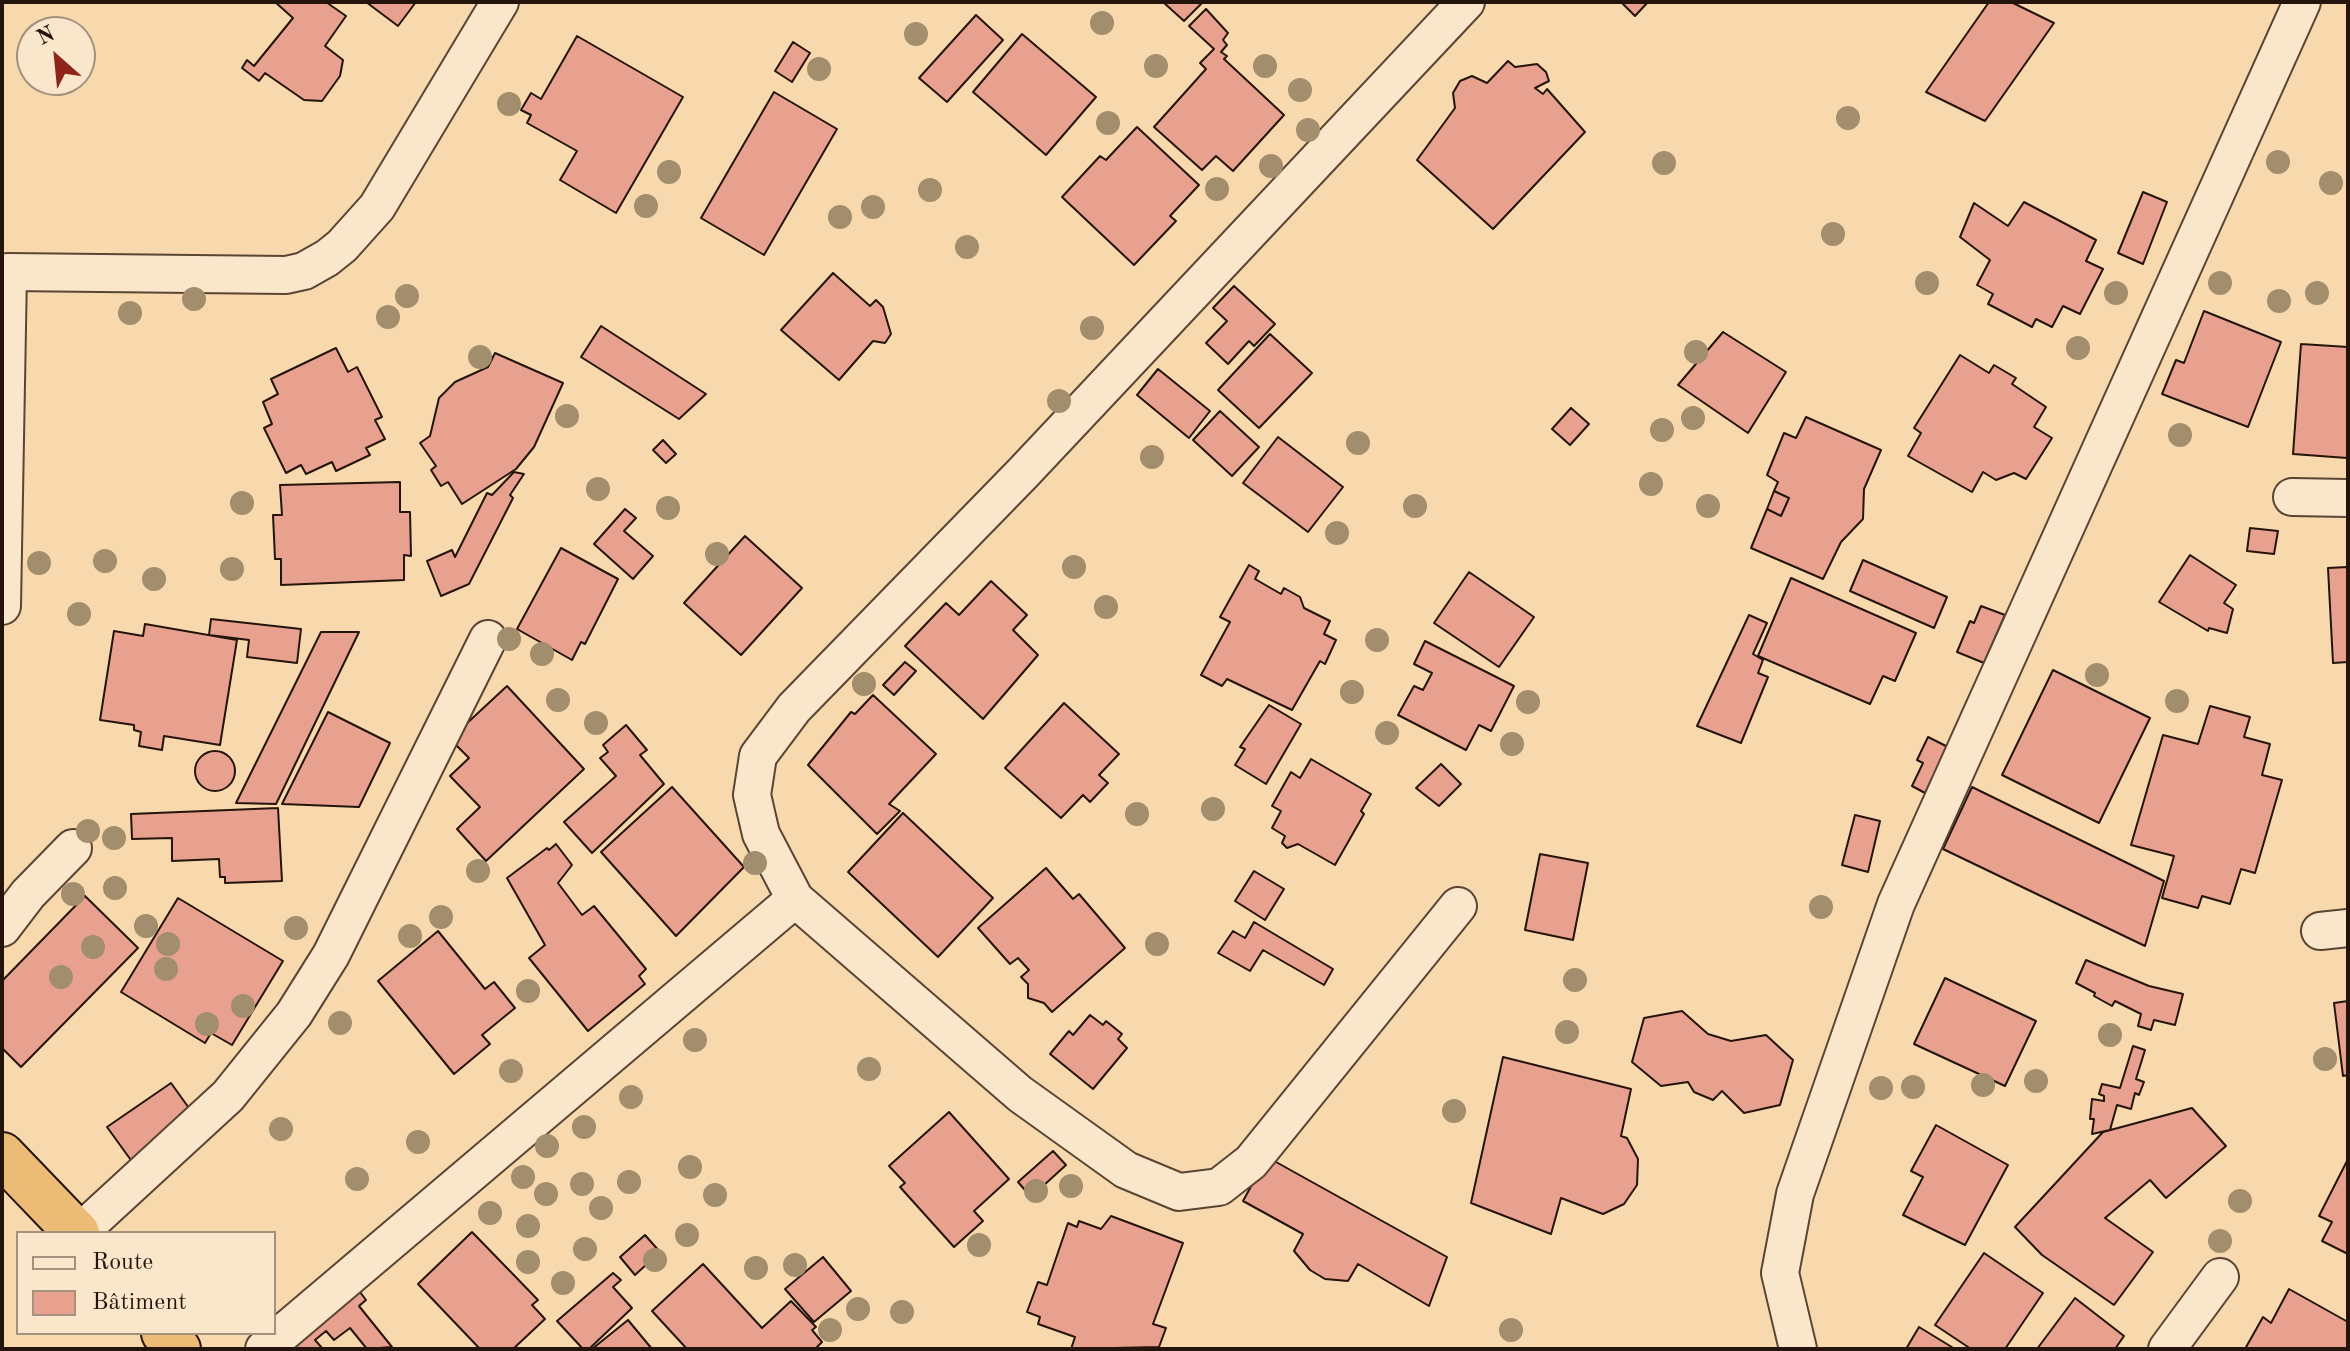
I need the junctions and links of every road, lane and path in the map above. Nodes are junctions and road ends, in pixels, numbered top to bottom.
1 (500, 2) edge
2 (1466, 2) edge
3 (2302, 2) edge
4 (5, 269) edge
5 (2292, 497) dead end
6 (2348, 498) edge
7 (2, 606) edge
8 (488, 639) dead end
9 (73, 848) dead end
10 (795, 899) junction
11 (1458, 906) dead end
12 (2, 928) edge
13 (2, 1155) edge
14 (76, 1231) edge
15 (80, 1231) edge
16 (2220, 1277) dead end
17 (264, 1349) edge
18 (1798, 1349) edge
19 (2167, 1349) edge

1 - 4 street
2 - 10 street
3 - 18 street
4 - 7 street
5 - 6 street
8 - 15 street
9 - 12 street
10 - 11 street
10 - 17 street
13 - 14 highway
16 - 19 street

